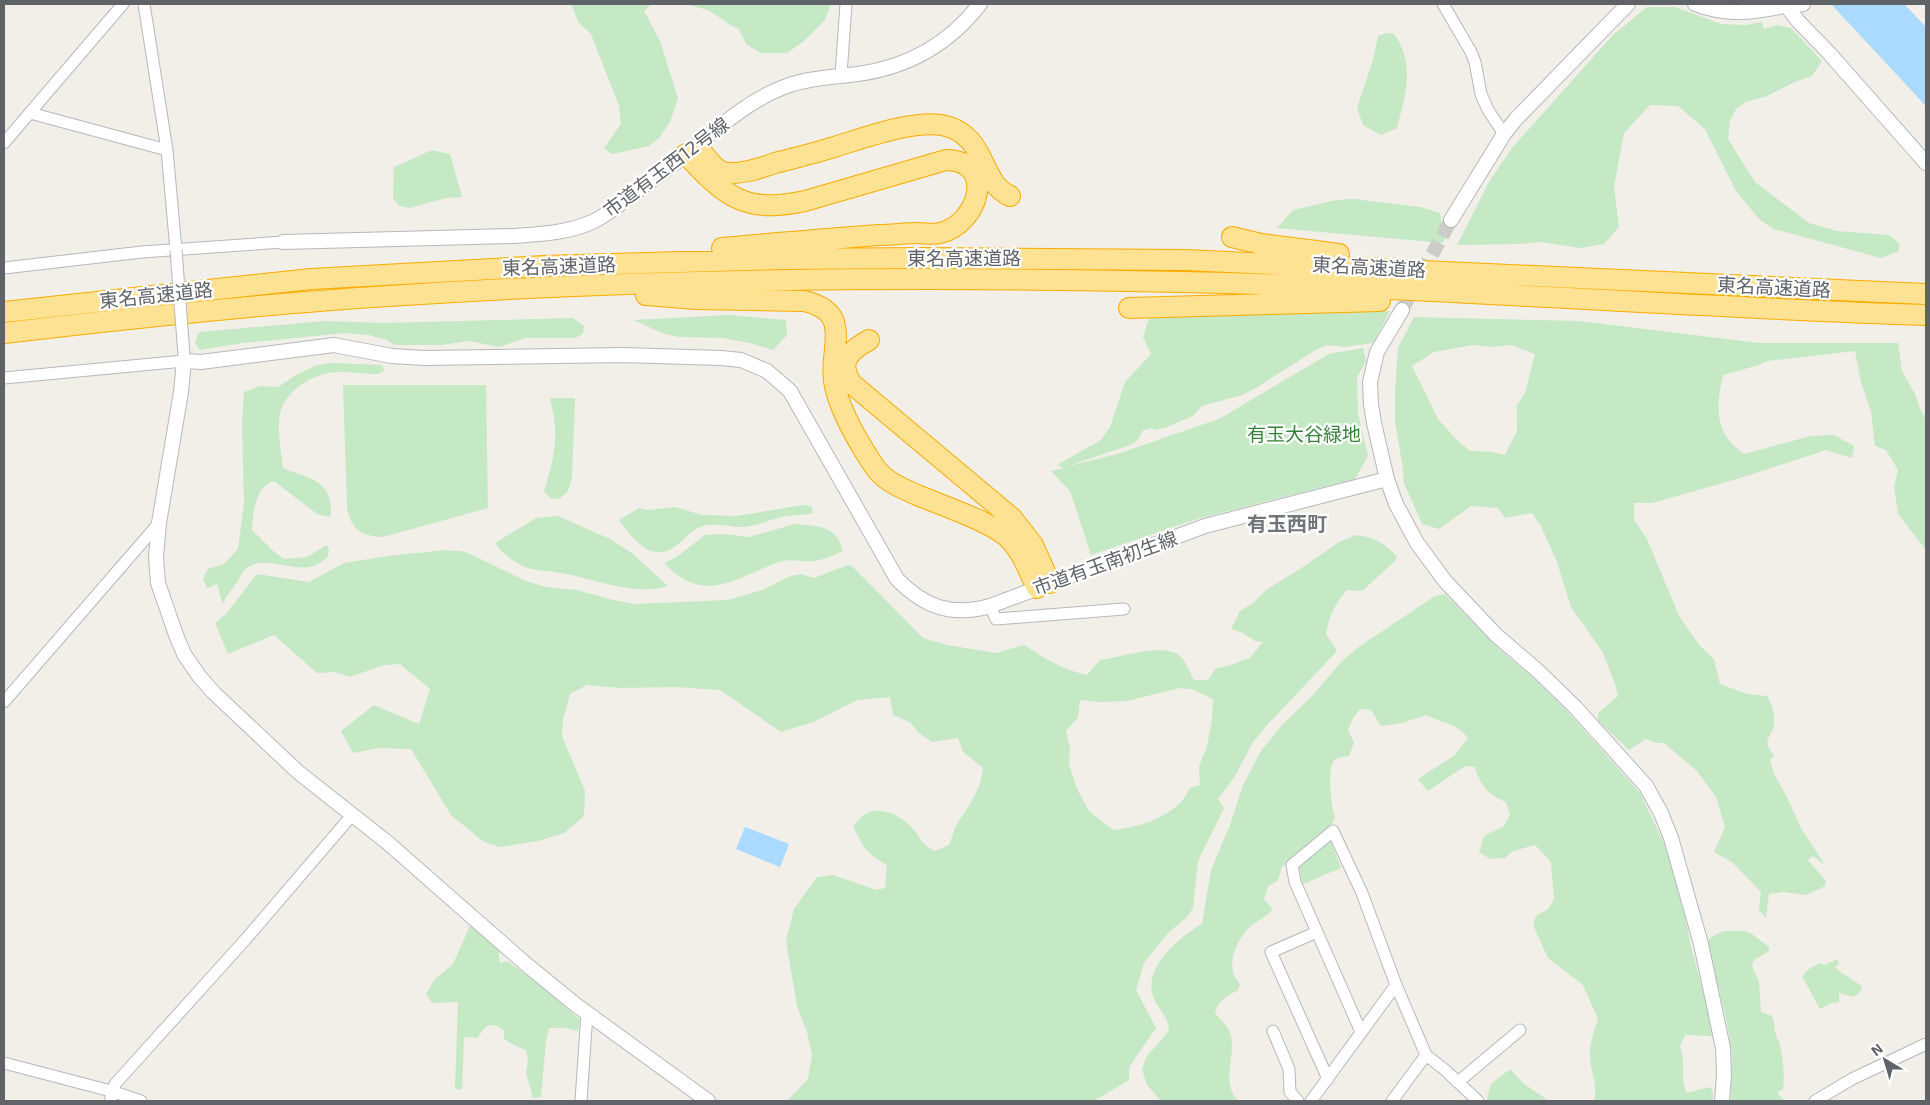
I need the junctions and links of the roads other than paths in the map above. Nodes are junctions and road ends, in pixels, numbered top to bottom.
1 (123, 4) edge
2 (144, 4) edge
3 (846, 4) edge
4 (980, 4) edge
5 (1443, 4) edge
6 (1628, 4) edge
7 (1695, 4) edge
8 (1802, 4) edge
9 (1786, 5) edge
10 (841, 75) junction
11 (30, 113) junction
12 (1504, 134) junction
13 (6, 136) edge
14 (167, 150) junction
15 (691, 150) junction
16 (1926, 163) edge
17 (1010, 196) dead end
18 (1450, 220) tunnel mouth
19 (1232, 237) dead end
20 (283, 242) joint
21 (176, 250) junction
22 (544, 266) junction
23 (4, 268) edge
24 (1502, 273) junction
25 (545, 288) junction
26 (1926, 294) edge
27 (1537, 297) junction
28 (1129, 308) dead end
29 (1402, 310) tunnel mouth
30 (4, 312) edge
31 (1926, 314) edge
32 (4, 333) edge
33 (869, 340) dead end
34 (184, 358) junction
35 (4, 378) edge
36 (1388, 479) junction
37 (159, 523) junction
38 (1043, 585) junction
39 (990, 606) junction
40 (1124, 609) dead end
41 (4, 702) edge
42 (353, 814) junction
43 (1317, 932) junction
44 (1396, 986) junction
45 (587, 1013) junction
46 (1520, 1030) dead end
47 (1273, 1031) dead end
48 (1361, 1032) junction
49 (1926, 1044) edge
50 (1426, 1055) junction
51 (4, 1063) edge
52 (1328, 1079) junction
53 (1458, 1082) junction
54 (111, 1096) edge
55 (1476, 1100) edge
56 (142, 1101) edge
57 (580, 1101) edge
58 (708, 1101) edge
59 (1298, 1101) edge
60 (1311, 1101) edge
61 (1392, 1101) edge
62 (1722, 1101) edge
63 (1815, 1101) edge

1 - 11 street
2 - 14 street
3 - 10 street
4 - 10 street, 市道有玉西12号線
5 - 12 street
6 - 12 street
7 - 9 street
8 - 9 street
9 - 16 street
10 - 15 street, 市道有玉西12号線
11 - 13 street
11 - 14 street
12 - 18 street
14 - 21 street
15 - 17 highway
15 - 20 street, 市道有玉西12号線
15 - 22 highway
19 - 24 highway
20 - 21 street
21 - 23 street
21 - 34 street, bridge
22 - 24 highway, 東名高速道路
22 - 30 highway, 東名高速道路
24 - 26 highway, 東名高速道路
25 - 27 highway, 東名高速道路
25 - 32 highway, 東名高速道路
25 - 38 highway
27 - 28 highway
27 - 31 highway, 東名高速道路
29 - 36 street
33 - 38 highway
34 - 35 street
34 - 37 street
34 - 39 street, 市道有玉南初生線
36 - 38 street, 市道有玉南初生線
36 - 62 street
37 - 41 street
37 - 42 street
38 - 39 street, 市道有玉南初生線
39 - 40 street
42 - 45 street
42 - 54 street
43 - 44 street
43 - 48 street
43 - 52 street
44 - 48 street
44 - 50 street
45 - 57 street
45 - 58 street
46 - 53 street
47 - 59 street
48 - 52 street
49 - 63 street
50 - 53 street
50 - 61 street
51 - 54 street
52 - 60 street
53 - 55 street
54 - 56 street

